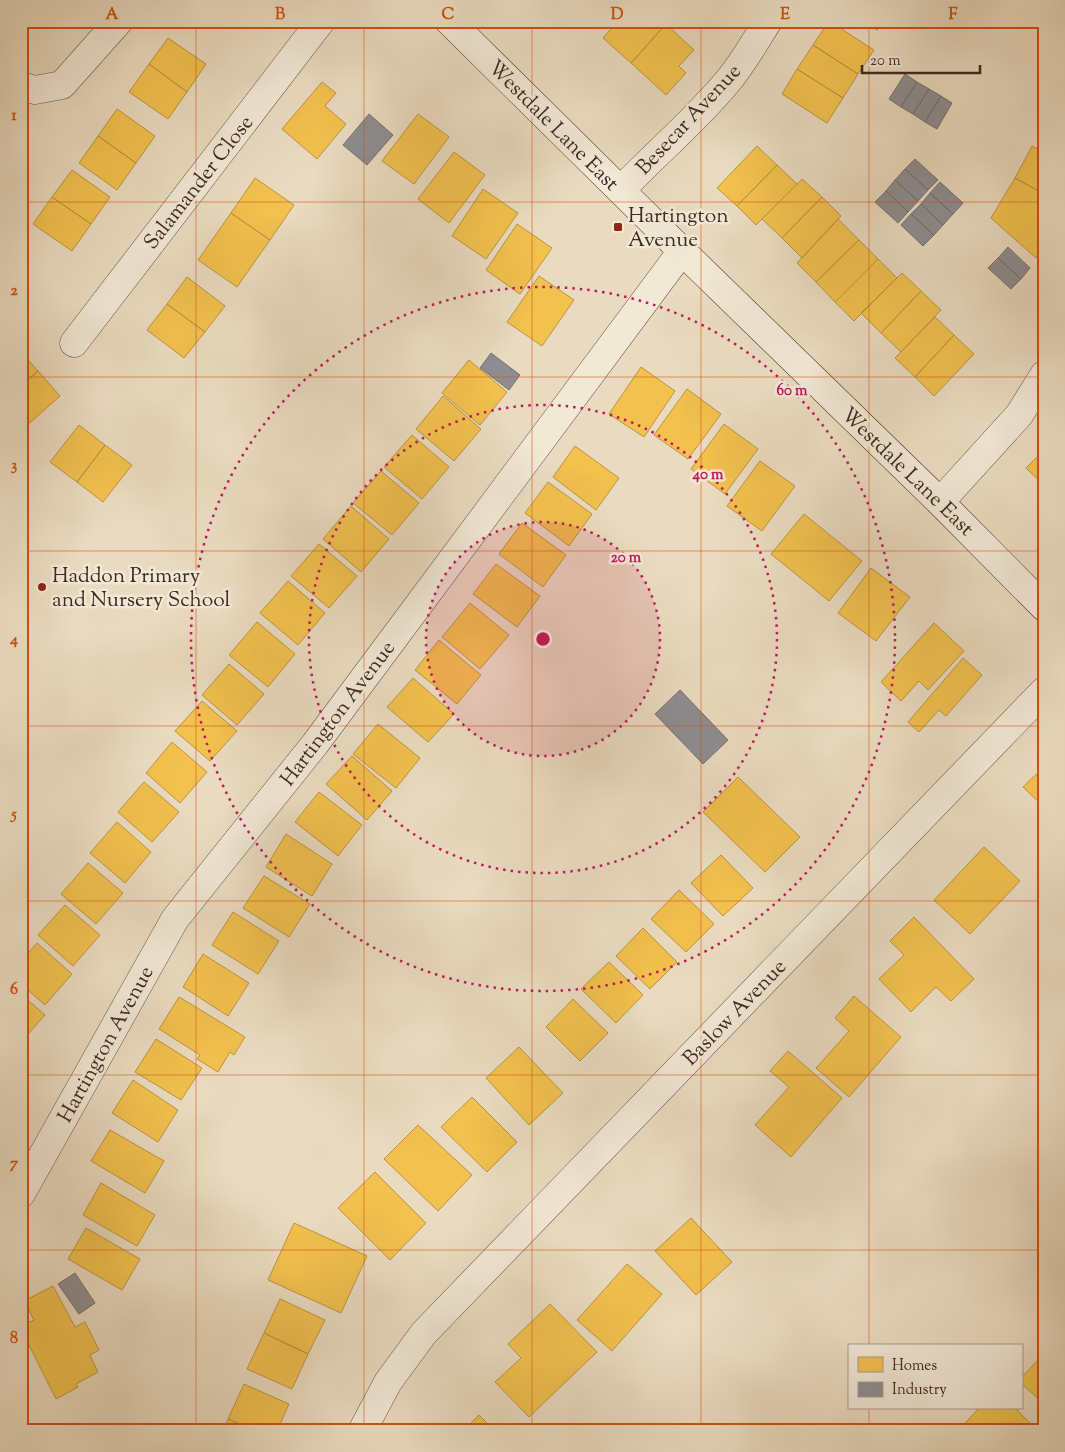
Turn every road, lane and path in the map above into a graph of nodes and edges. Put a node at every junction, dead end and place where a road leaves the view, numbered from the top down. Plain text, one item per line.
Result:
1 (119, 21) edge
2 (321, 21) edge
3 (449, 21) edge
4 (768, 21) edge
5 (21, 86) edge
6 (621, 190) junction
7 (682, 251) junction
8 (74, 343) dead end
9 (1044, 376) edge
10 (940, 502) junction
11 (1044, 607) edge
12 (1044, 691) edge
13 (21, 1194) edge
14 (362, 1431) edge

1 - 5 street
2 - 8 street, Salamander Close
3 - 6 street, Westdale Lane East
4 - 6 street, Besecar Avenue
6 - 7 street, Westdale Lane East
7 - 10 street, Westdale Lane East
7 - 13 street, Hartington Avenue
9 - 10 street
10 - 11 street, Westdale Lane East
12 - 14 street, Baslow Avenue

